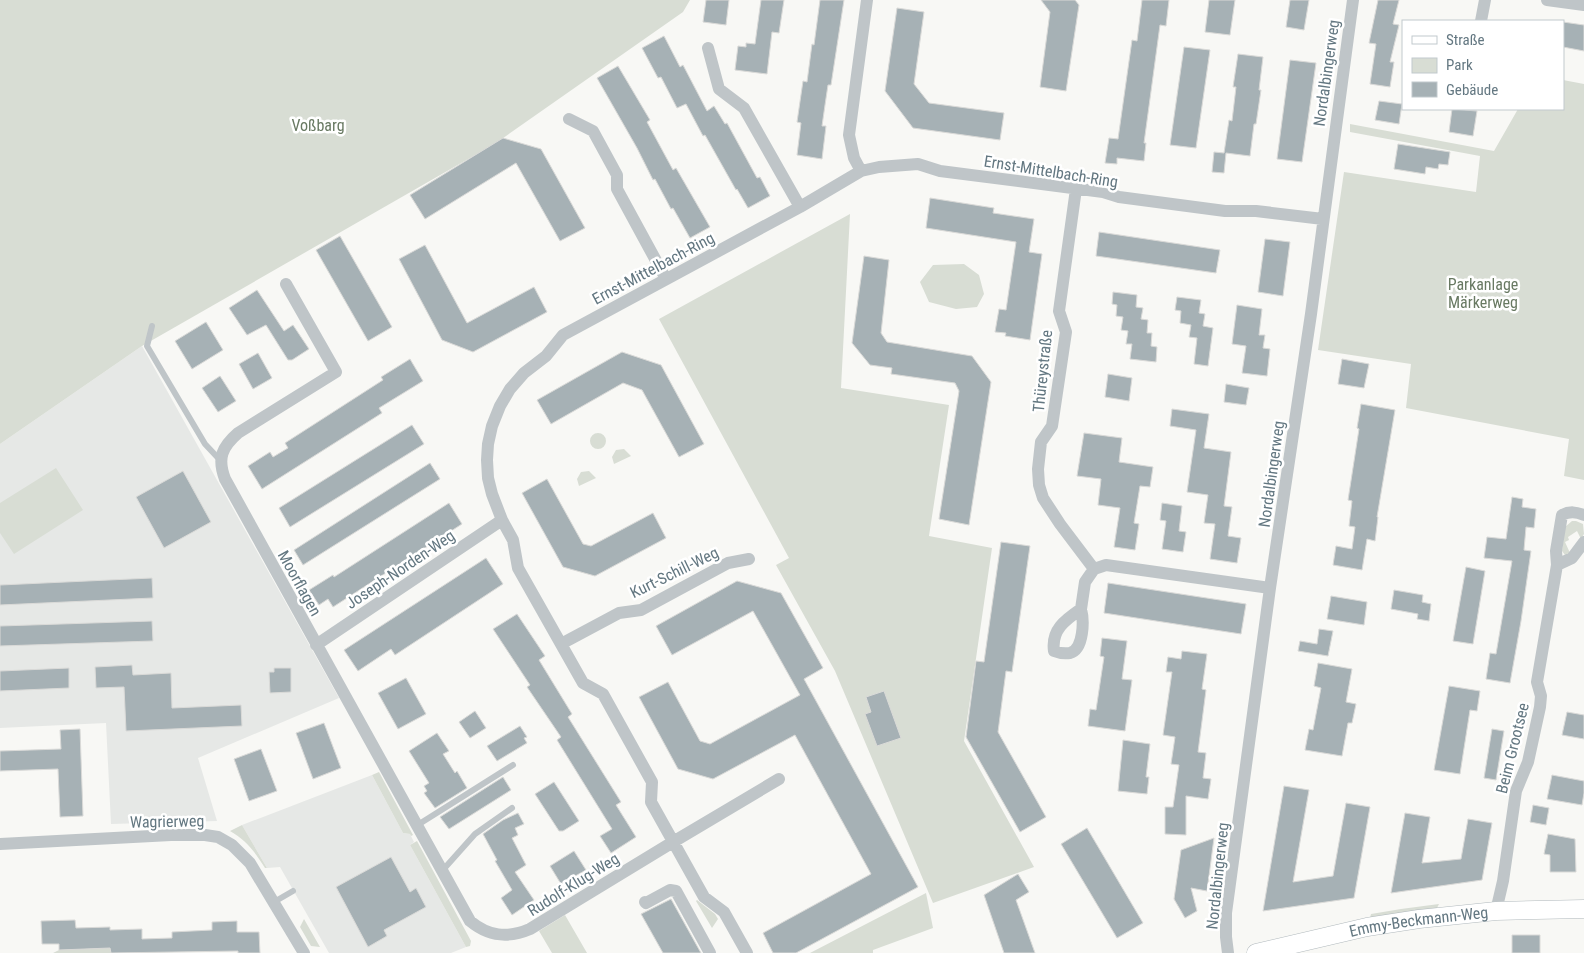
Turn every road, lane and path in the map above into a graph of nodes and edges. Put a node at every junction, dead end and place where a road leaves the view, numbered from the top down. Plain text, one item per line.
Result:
1 (867, 0) edge
2 (1353, 0) edge
3 (1485, 0) edge
4 (1547, 0) edge
5 (1584, 5) edge
6 (1481, 20) edge
7 (708, 48) dead end
8 (569, 119) dead end
9 (860, 171) junction
10 (1076, 189) junction
11 (800, 207) junction
12 (1323, 220) junction
13 (666, 279) junction
14 (286, 284) dead end
15 (152, 326) dead end
16 (221, 460) junction
17 (1584, 515) edge
18 (502, 520) junction
19 (1584, 542) edge
20 (749, 559) dead end
21 (1557, 565) junction
22 (1094, 569) junction
23 (1270, 588) junction
24 (1081, 609) dead end
25 (561, 644) junction
26 (316, 645) junction
27 (512, 764) dead end
28 (779, 780) dead end
29 (512, 808) dead end
30 (416, 826) junction
31 (673, 842) junction
32 (0, 844) edge
33 (442, 872) junction
34 (293, 891) dead end
35 (274, 902) junction
36 (652, 902) dead end
37 (1584, 909) edge
38 (1496, 911) junction
39 (485, 932) joint
40 (304, 953) edge
41 (710, 953) edge
42 (747, 953) edge
43 (1228, 953) edge
44 (1256, 953) edge

1 - 9 street
2 - 12 street, Nordalbingerweg
3 - 6 street
4 - 5 street
7 - 11 street
8 - 13 street
9 - 10 street, Ernst-Mittelbach-Ring
9 - 11 street, Ernst-Mittelbach-Ring
10 - 12 street, Ernst-Mittelbach-Ring
10 - 22 street, Thüreystraße
11 - 13 street, Ernst-Mittelbach-Ring
12 - 23 street, Nordalbingerweg
13 - 18 street, Ernst-Mittelbach-Ring
14 - 16 street
15 - 16 lane
16 - 26 street, Moorflagen
17 - 21 street, Beim Grootsee
18 - 25 street, Ernst-Mittelbach-Ring
18 - 26 street, Joseph-Norden-Weg
19 - 21 street
20 - 25 street, Kurt-Schill-Weg
21 - 38 street, Beim Grootsee
22 - 23 street
22 - 24 street
23 - 43 street, Nordalbingerweg
25 - 31 street, Ernst-Mittelbach-Ring
26 - 30 street, Moorflagen
27 - 30 lane
28 - 31 street
29 - 33 lane
30 - 33 street, Moorflagen
31 - 39 street, Rudolf-Klug-Weg
31 - 42 street, Ernst-Mittelbach-Ring
32 - 35 street, Wagrierweg
33 - 39 street, Moorflagen
34 - 35 lane
35 - 40 street, Wagrierweg
36 - 41 street
37 - 38 street, Emmy-Beckmann-Weg
38 - 44 street, Emmy-Beckmann-Weg

